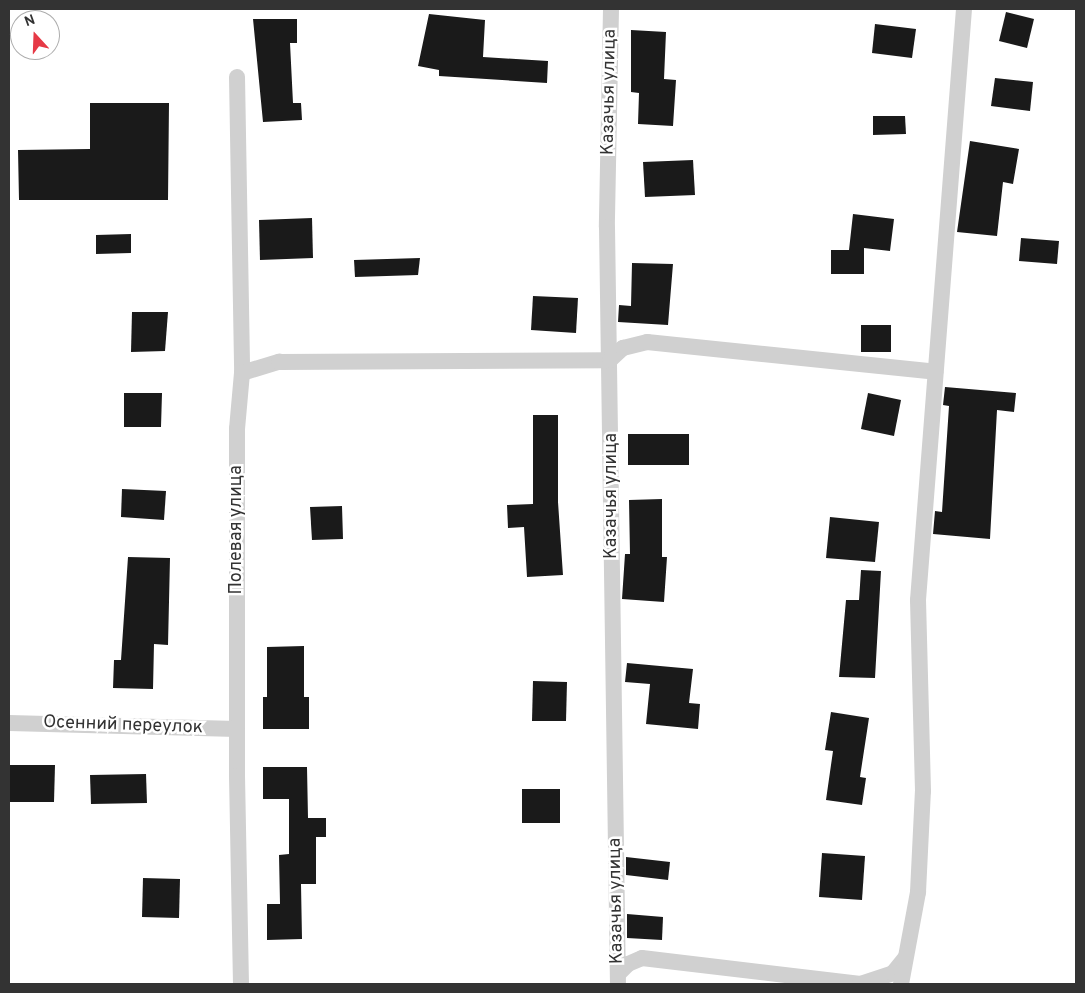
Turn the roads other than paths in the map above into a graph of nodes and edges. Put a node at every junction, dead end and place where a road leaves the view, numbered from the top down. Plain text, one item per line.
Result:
1 (611, 9) edge
2 (964, 9) edge
3 (237, 77) dead end
4 (610, 360) junction
5 (935, 372) junction
6 (242, 373) junction
7 (9, 723) edge
8 (237, 729) junction
9 (905, 958) junction
10 (618, 979) edge
11 (241, 984) edge
12 (901, 984) edge

1 - 4 street, Казачья улица
2 - 5 street
3 - 6 street, Полевая улица
4 - 5 street
4 - 6 street
4 - 10 street, Казачья улица
5 - 9 street
6 - 8 street, Полевая улица
7 - 8 street, Осенний переулок
8 - 11 street, Полевая улица
9 - 10 street
9 - 12 street

